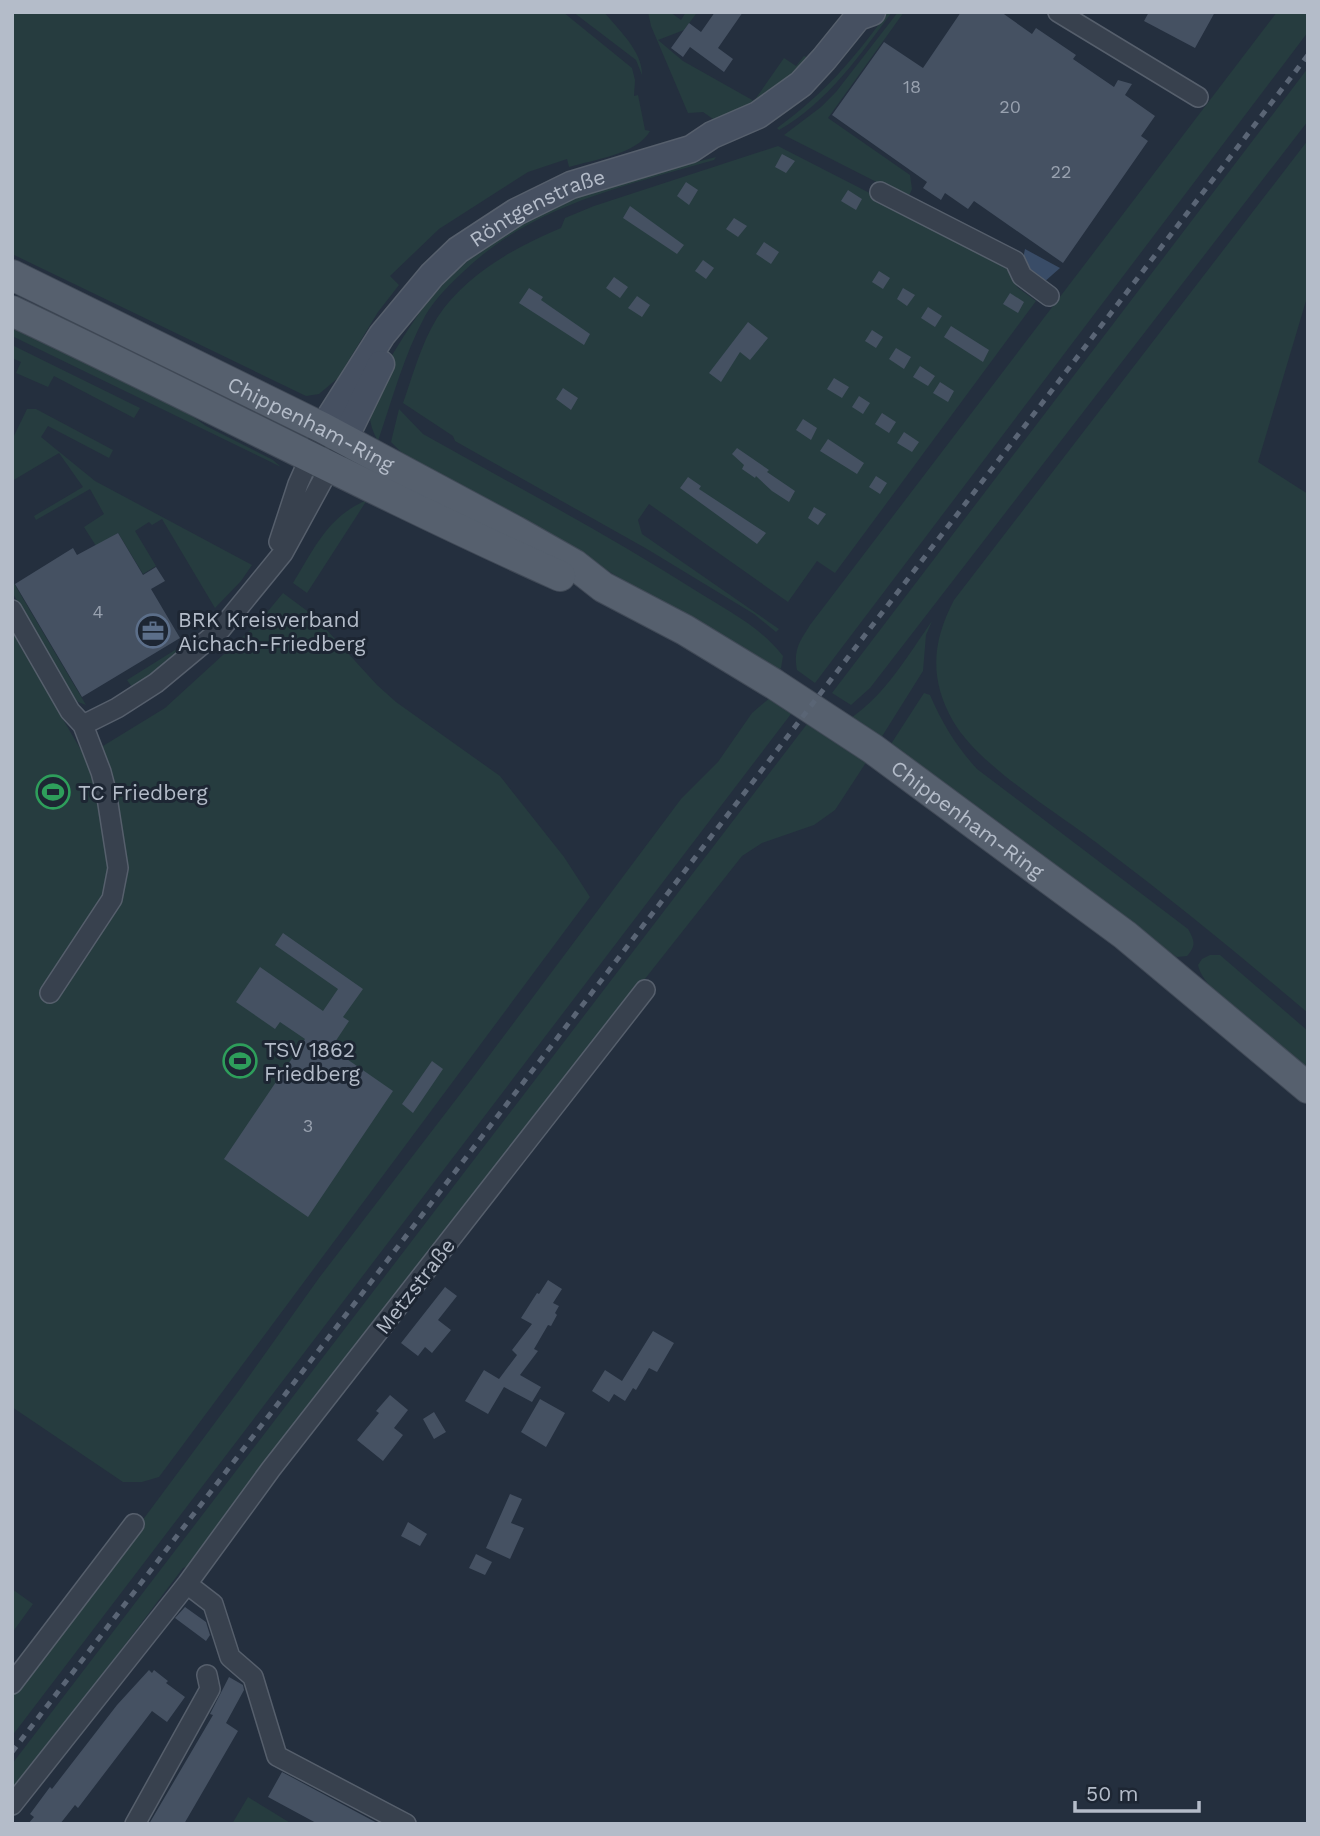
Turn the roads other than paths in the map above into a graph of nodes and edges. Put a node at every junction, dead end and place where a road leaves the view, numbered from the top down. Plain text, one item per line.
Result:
1 (1058, 12) edge
2 (1198, 97) dead end
3 (691, 149) junction
4 (880, 192) dead end
5 (12, 275) edge
6 (1049, 296) dead end
7 (12, 311) edge
8 (333, 434) junction
9 (319, 462) junction
10 (603, 587) junction
11 (12, 610) edge
12 (83, 725) junction
13 (645, 990) dead end
14 (50, 993) dead end
15 (1308, 1088) edge
16 (134, 1524) dead end
17 (187, 1584) junction
18 (207, 1675) dead end
19 (12, 1684) edge
20 (12, 1805) edge
21 (135, 1824) edge
22 (406, 1824) edge

1 - 2 street
3 - 3 street, Röntgenstraße
3 - 8 street, Röntgenstraße
4 - 6 street
5 - 8 main road, Chippenham-Ring
7 - 9 main road, Chippenham-Ring
8 - 9 street
8 - 10 main road, Chippenham-Ring
9 - 10 main road, Chippenham-Ring
9 - 12 street
10 - 15 main road, Chippenham-Ring
11 - 12 street
12 - 14 street
13 - 17 street, Metzstraße
16 - 19 street
17 - 20 street, Metzstraße
17 - 22 street
18 - 21 street

